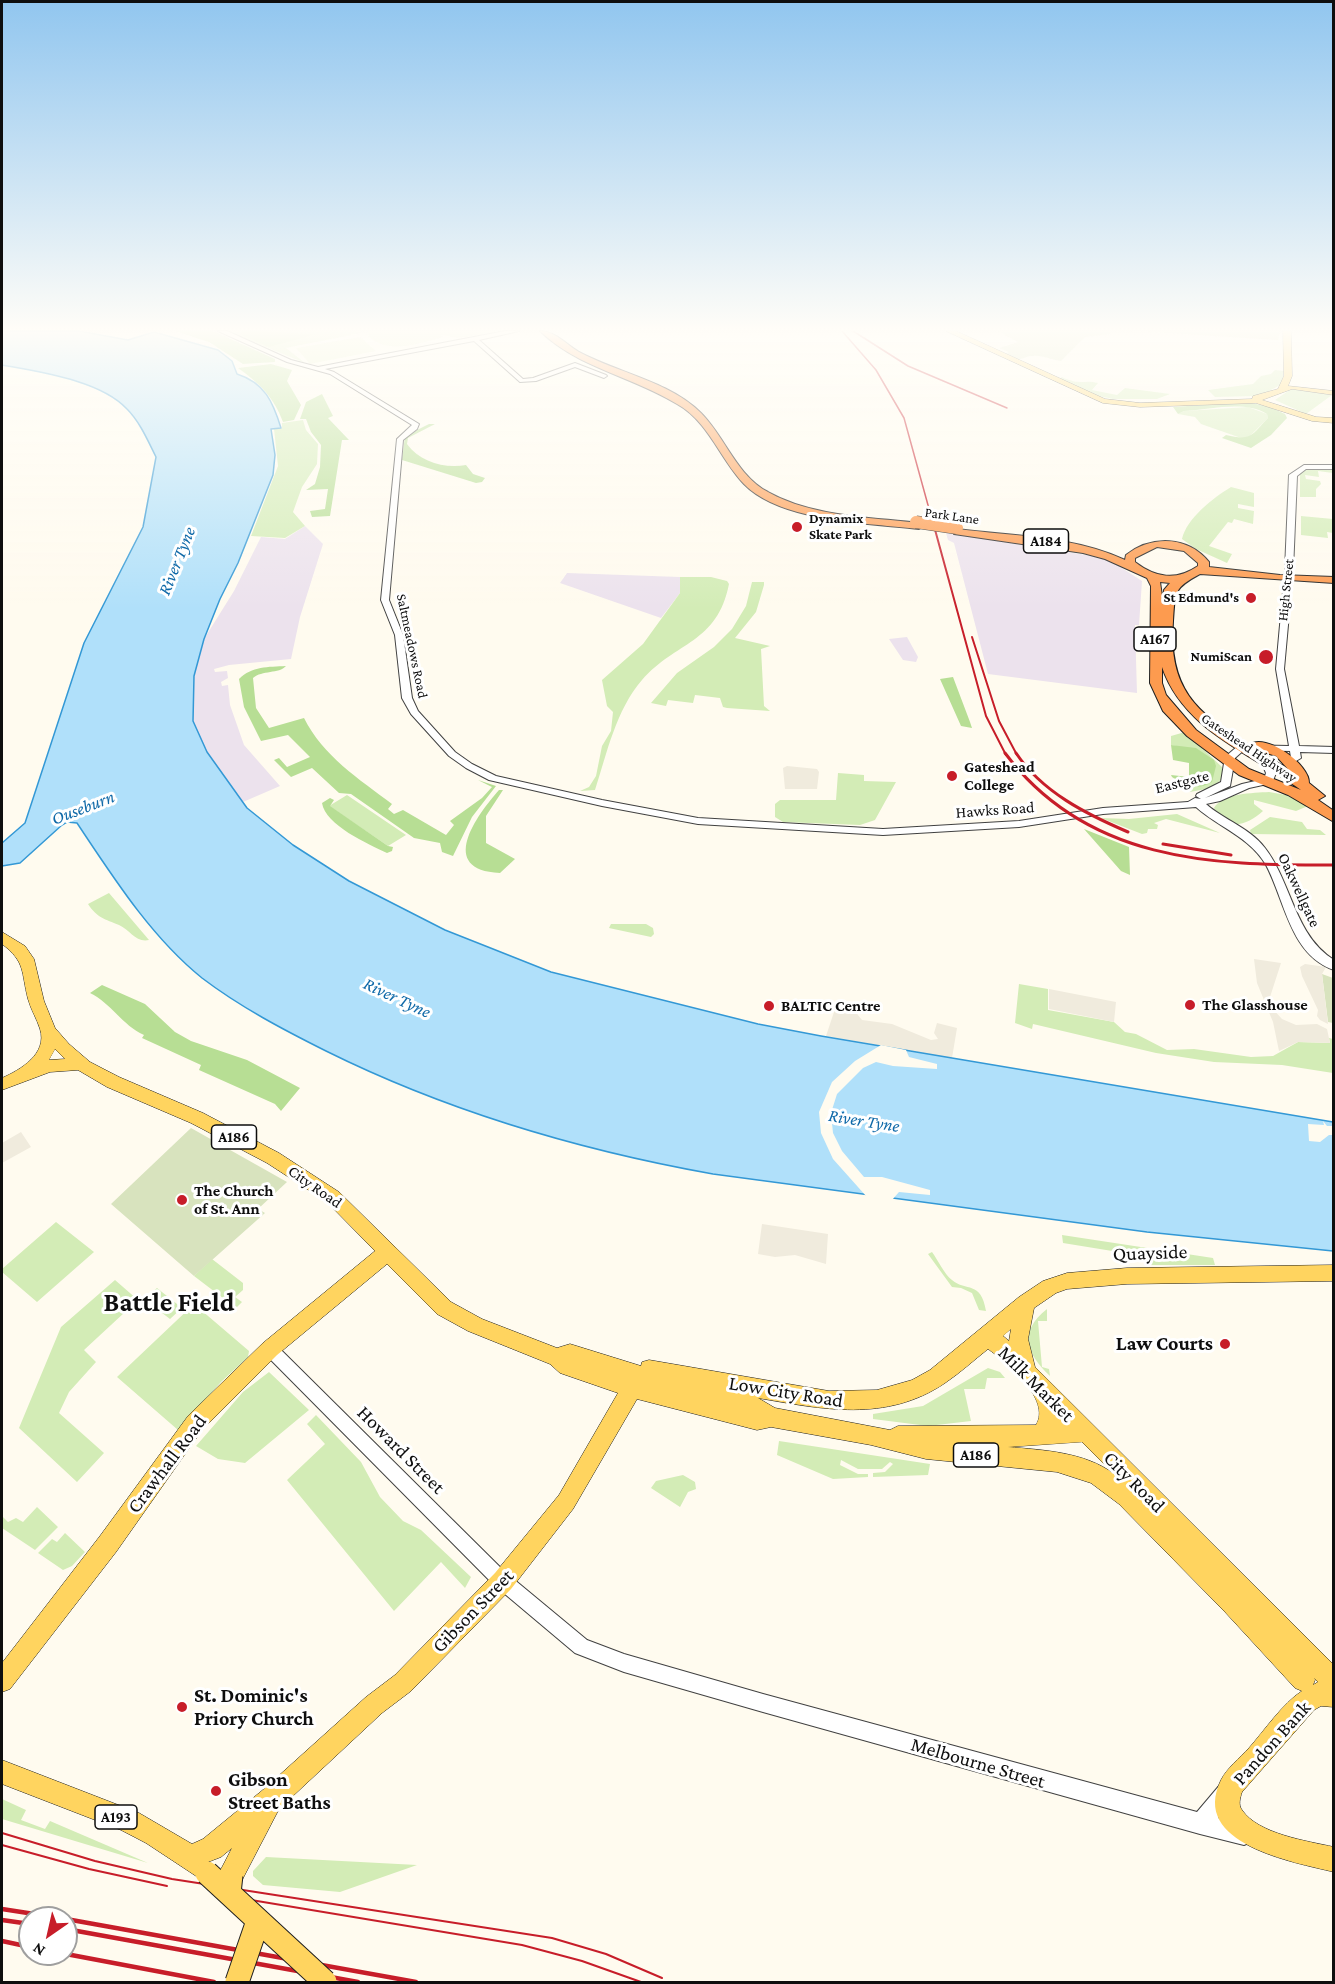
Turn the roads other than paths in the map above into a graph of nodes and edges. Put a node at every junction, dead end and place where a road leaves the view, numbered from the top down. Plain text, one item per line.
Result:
1 (413, 424) edge
2 (704, 424) edge
3 (1334, 467) edge
4 (957, 530) junction
5 (1134, 553) junction
6 (1196, 554) junction
7 (1198, 571) junction
8 (1241, 573) junction
9 (1146, 574) junction
10 (1288, 578) junction
11 (1182, 579) junction
12 (1334, 580) edge
13 (1290, 727) junction
14 (1248, 746) junction
15 (1273, 746) junction
16 (1326, 750) edge
17 (1296, 757) junction
18 (1229, 761) junction
19 (1266, 761) junction
20 (1268, 781) junction
21 (1310, 796) junction
22 (1216, 799) junction
23 (1191, 802) junction
24 (1144, 807) joint
25 (1334, 807) edge
26 (1212, 815) junction
27 (1334, 818) edge
28 (883, 832) joint
29 (1250, 840) junction
30 (2, 937) edge
31 (1334, 966) edge
32 (58, 1058) junction
33 (8, 1082) edge
34 (388, 1252) junction
35 (1334, 1273) edge
36 (1026, 1303) junction
37 (988, 1337) junction
38 (270, 1349) junction
39 (557, 1357) junction
40 (592, 1360) junction
41 (617, 1369) junction
42 (1029, 1375) junction
43 (709, 1381) junction
44 (672, 1385) junction
45 (632, 1388) junction
46 (1045, 1392) junction
47 (771, 1417) junction
48 (1083, 1432) junction
49 (871, 1435) junction
50 (1040, 1436) junction
51 (503, 1581) junction
52 (1284, 1632) junction
53 (624, 1663) joint
54 (2, 1681) edge
55 (1334, 1682) edge
56 (1305, 1691) junction
57 (1334, 1695) edge
58 (2, 1772) edge
59 (1231, 1786) junction
60 (273, 1798) junction
61 (1200, 1824) junction
62 (1251, 1836) junction
63 (1334, 1860) edge
64 (214, 1874) junction
65 (258, 1921) junction
66 (237, 1983) edge
67 (325, 1983) edge

1 - 28 street, Saltmeadows Road
2 - 4 highway, Park Lane / A184, bridge
3 - 10 street, High Street
4 - 5 highway, Park Lane / A184
4 - 9 highway, Park Lane / A184
5 - 6 highway, Park Lane
5 - 9 highway
6 - 7 highway
6 - 8 highway, Park Lane
7 - 8 highway, Park Lane
7 - 11 highway, Park Lane
8 - 10 highway, Park Lane
9 - 11 highway, Park Lane
9 - 18 highway, Gateshead Highway / A167
10 - 12 highway, Park Lane
10 - 13 street, High Street
11 - 14 highway, Gateshead Highway / A167
13 - 15 street
13 - 16 street
13 - 17 street, High Street
14 - 15 street
14 - 17 highway
14 - 18 street, Eastgate
14 - 19 highway, Gateshead Highway / A167
15 - 17 street
16 - 17 street
17 - 21 highway
18 - 20 highway, A167
18 - 23 street, Eastgate
19 - 20 street
19 - 21 highway, Gateshead Highway / A167
20 - 21 highway, A167
20 - 22 street, Eastgate
21 - 25 highway, Gateshead Highway / A167
21 - 27 highway, Gateshead Highway / A167
22 - 23 street, Eastgate
22 - 26 street
23 - 24 street, Eastgate
23 - 26 street, Oakwellgate
23 - 29 street, Oakwellgate
24 - 28 street, Hawks Road
26 - 29 street, Oakwellgate
29 - 31 street, Oakwellgate
30 - 32 main road
32 - 33 main road
32 - 34 main road, City Road / A186
34 - 38 main road, Crawhall Road
34 - 39 main road, City Road / A186
35 - 36 main road, Quayside
36 - 37 main road, Quayside
36 - 42 main road
37 - 42 main road, Milk Market
37 - 43 main road, Low City Road
38 - 51 street, Howard Street
38 - 54 main road, Crawhall Road
39 - 40 main road, Low City Road
39 - 45 main road, City Road / A186
40 - 41 main road, City Road / A186
40 - 43 main road, Low City Road
41 - 44 main road, City Road / A186
41 - 45 main road
42 - 46 main road, Milk Market
43 - 44 main road, Low City Road
44 - 45 main road, City Road / A186
44 - 47 main road, City Road / A186
45 - 47 main road, City Road / A186
45 - 51 main road, Gibson Street
46 - 48 main road, Milk Market
46 - 50 main road
47 - 49 main road, City Road / A186
48 - 50 main road, City Road / A186
48 - 52 main road, City Road
49 - 50 main road, City Road / A186
49 - 56 main road, City Road / A186
51 - 53 street, Howard Street
51 - 60 main road, Gibson Street
52 - 55 main road, City Road
52 - 56 main road
53 - 61 street, Melbourne Street
56 - 57 main road, Pandon Bank
56 - 59 main road, Pandon Bank
58 - 64 main road, A193
59 - 61 street
59 - 62 main road, Pandon Bank
60 - 64 main road, Gibson Street
60 - 64 main road, Gibson Street
61 - 62 street, Melbourne Street
62 - 63 main road, Melbourne Street
64 - 65 main road, A193, bridge
65 - 66 main road, bridge
65 - 67 main road, A193, bridge

